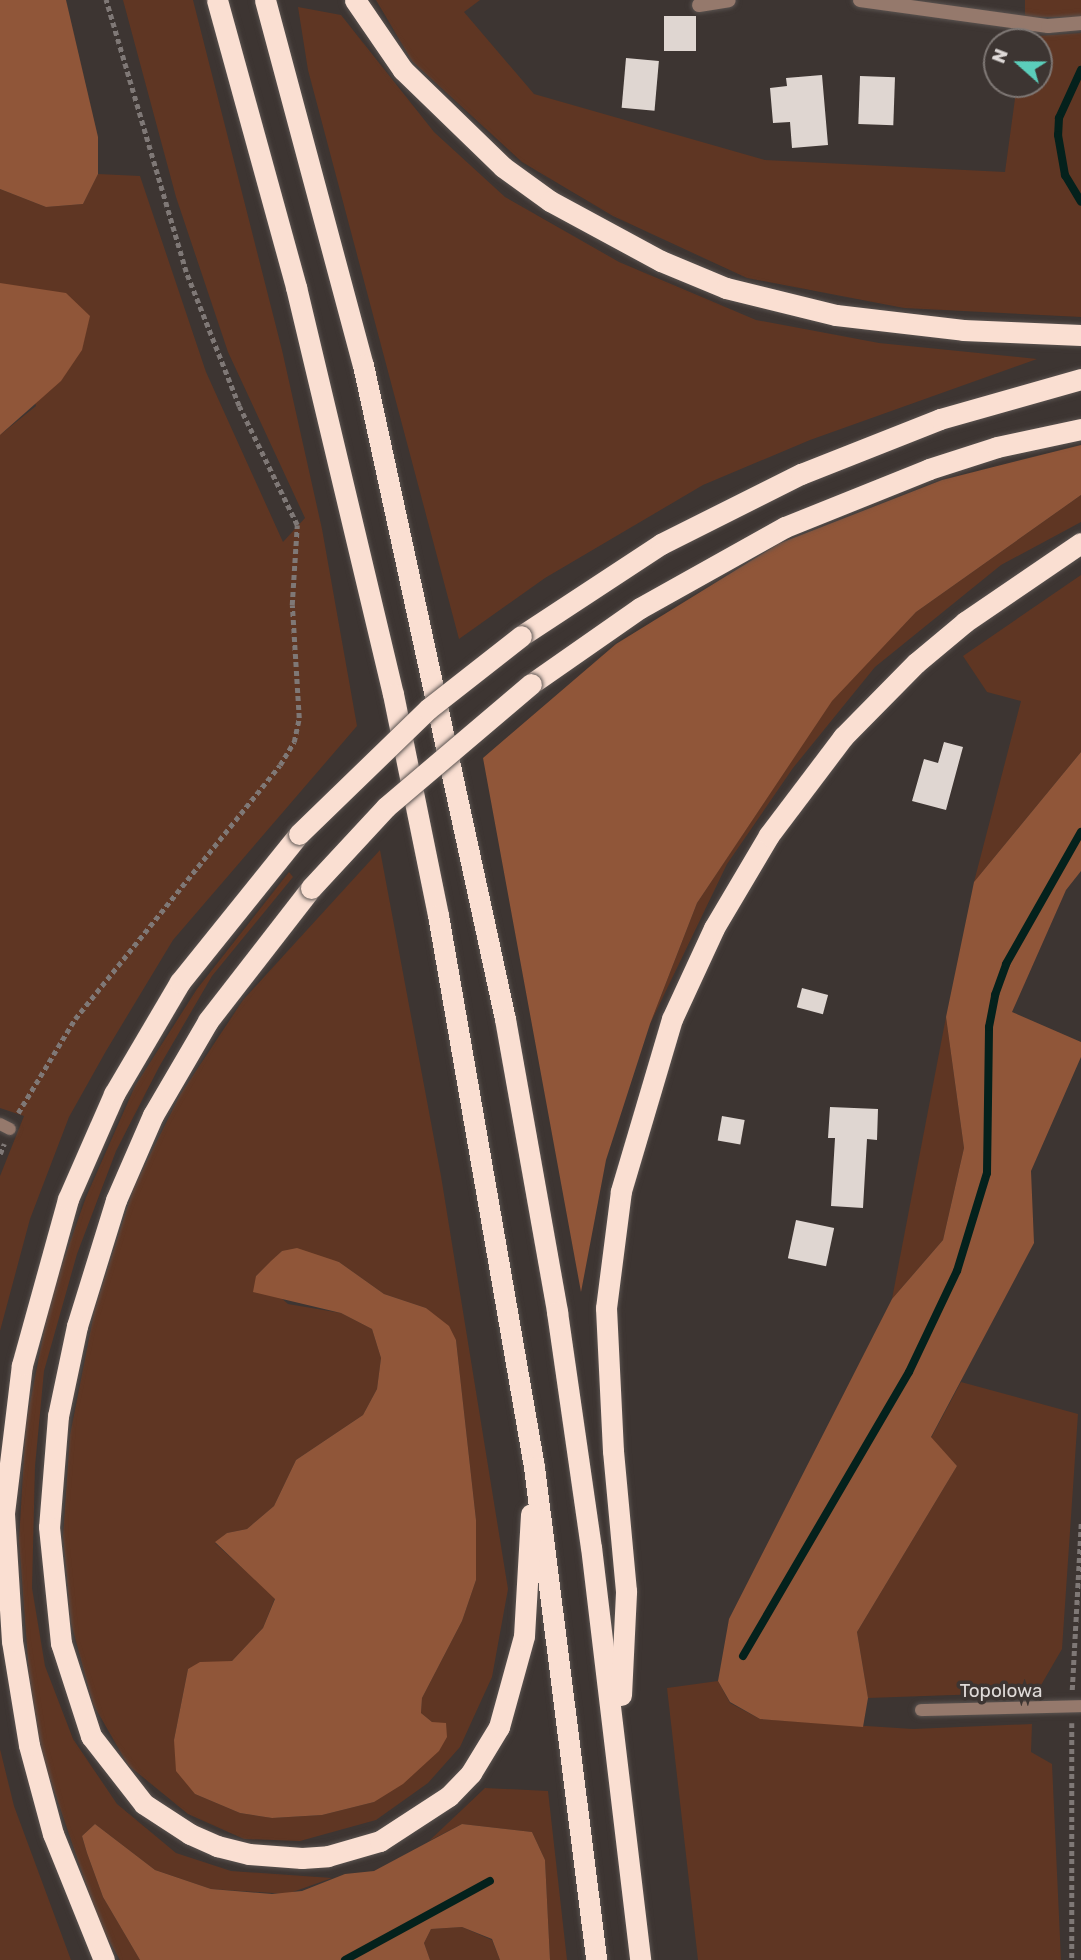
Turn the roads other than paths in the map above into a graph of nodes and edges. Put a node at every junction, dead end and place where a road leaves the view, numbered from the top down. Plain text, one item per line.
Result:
1 (217, 0) edge
2 (265, 0) edge
3 (355, 0) edge
4 (729, 0) edge
5 (860, 0) edge
6 (699, 5) dead end
7 (1081, 23) edge
8 (1081, 335) edge
9 (1081, 379) edge
10 (1081, 429) edge
11 (1081, 543) edge
12 (534, 1467) junction
13 (1076, 1708) edge
14 (921, 1710) dead end
15 (618, 1749) junction
16 (104, 1960) edge
17 (596, 1960) edge
18 (640, 1960) edge

1 - 12 highway
2 - 15 highway
3 - 8 highway
4 - 6 street
5 - 7 street
9 - 16 highway, bridge
10 - 12 highway, bridge
11 - 15 highway
12 - 17 highway
13 - 14 lane, Topolowa
15 - 18 highway

